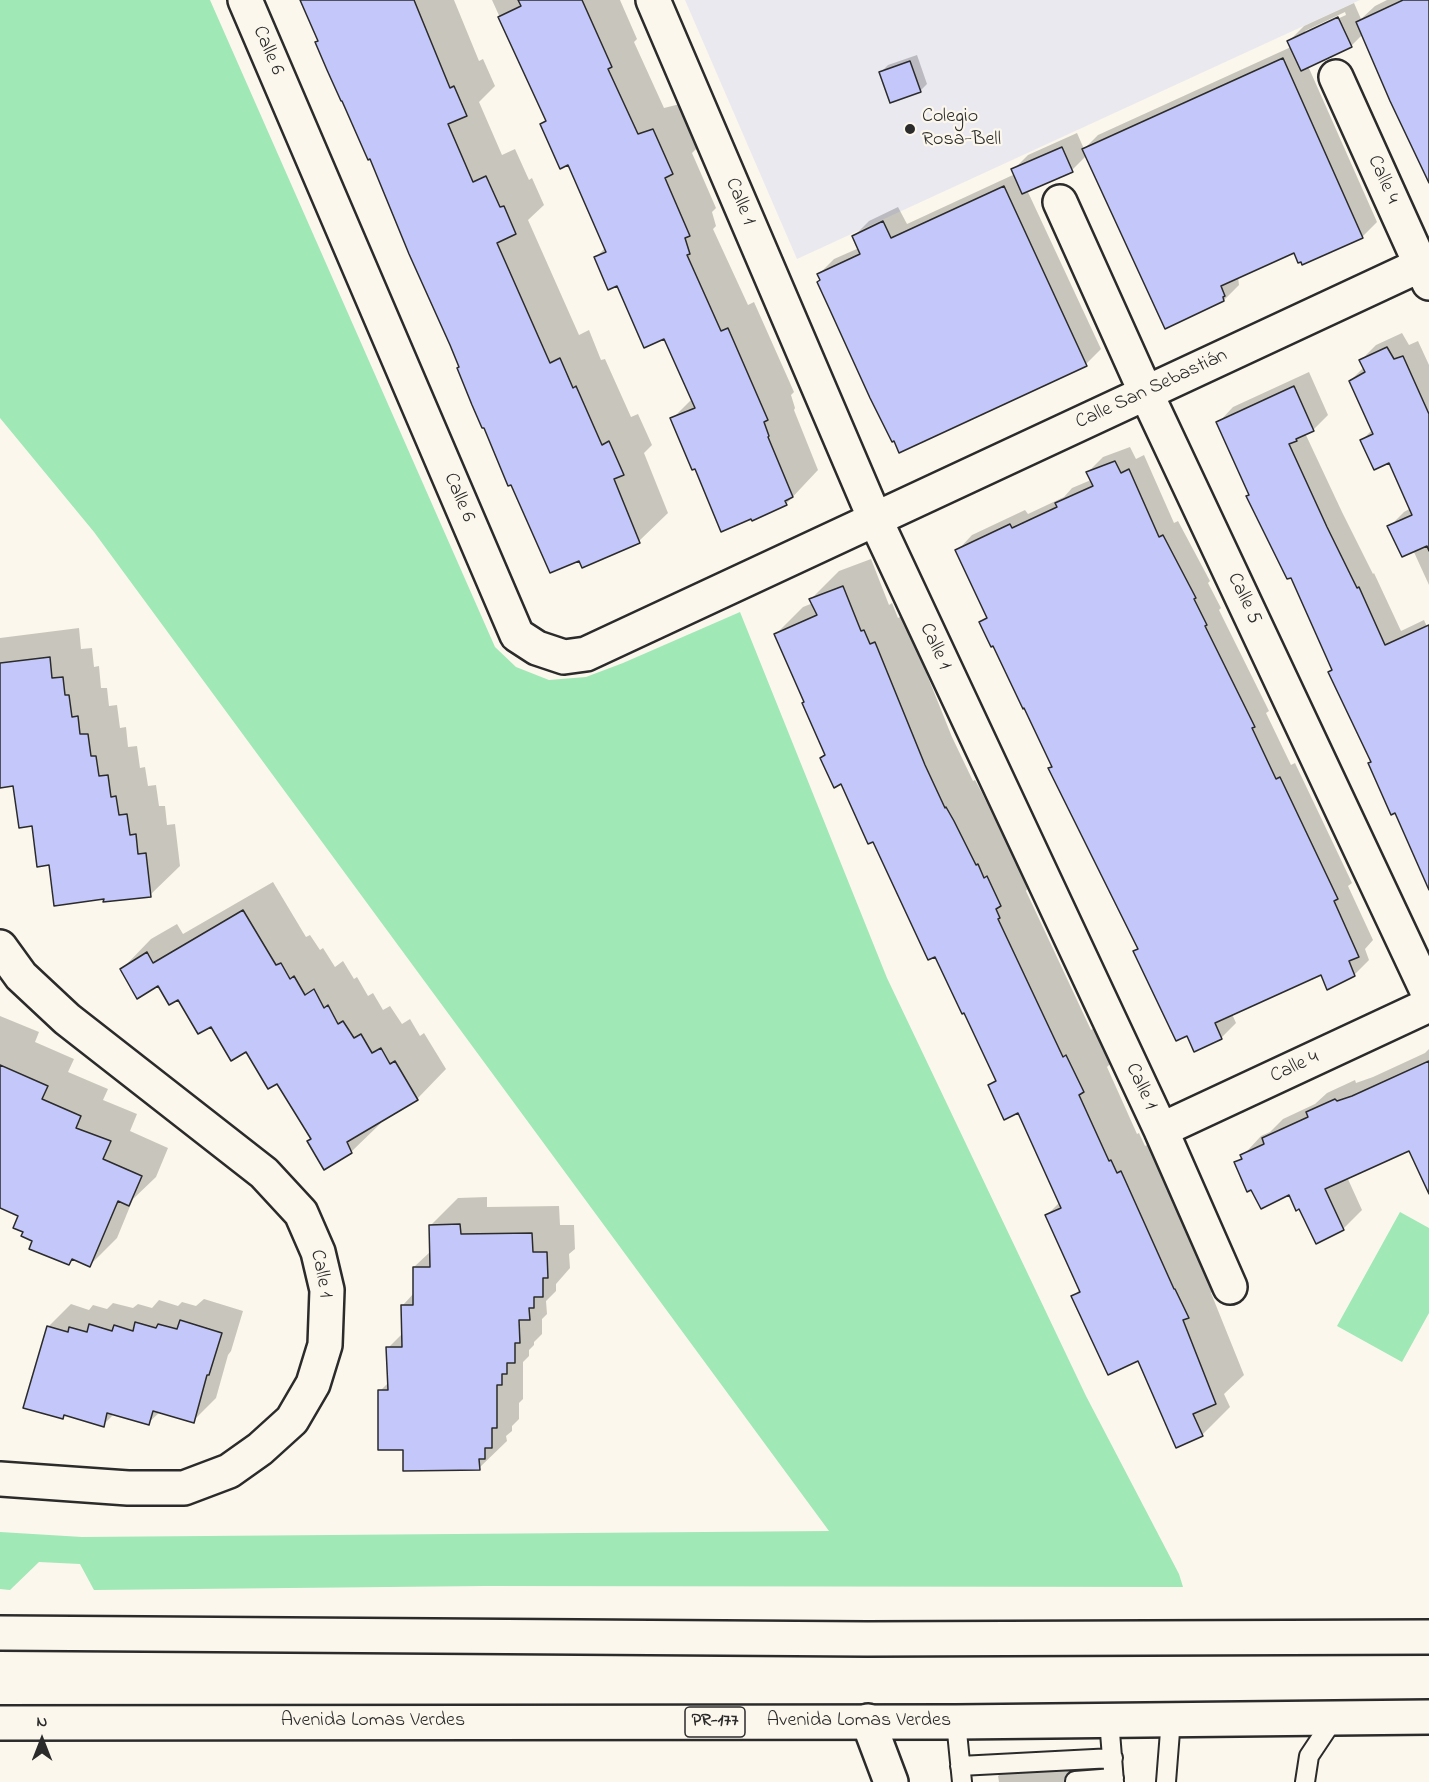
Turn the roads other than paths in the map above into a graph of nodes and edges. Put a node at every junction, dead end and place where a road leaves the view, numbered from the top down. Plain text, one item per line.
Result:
1 (245, 0) edge
2 (652, 0) edge
3 (1336, 77) dead end
4 (1060, 202) dead end
5 (1426, 270) edge
6 (1146, 393) junction
7 (875, 519) junction
8 (0, 947) edge
9 (1429, 995) edge
10 (1429, 1005) edge
11 (1161, 1130) junction
12 (1230, 1287) dead end
13 (0, 1479) edge
14 (0, 1633) edge
15 (1429, 1637) edge
16 (1335, 1717) junction
17 (1429, 1717) edge
18 (1171, 1719) junction
19 (1109, 1720) junction
20 (868, 1721) junction
21 (956, 1722) junction
22 (0, 1723) edge
23 (1113, 1758) junction
24 (961, 1774) edge
25 (1114, 1780) edge
26 (1075, 1781) edge
27 (891, 1782) edge
28 (1166, 1782) edge
29 (1305, 1782) edge

1 - 7 main road, Calle 6
2 - 7 main road, Calle 1
3 - 5 main road, Calle 4
4 - 6 main road, Calle 5
5 - 6 main road, Calle San Sebastián
6 - 7 main road, Calle San Sebastián
6 - 9 main road, Calle 5
7 - 11 main road, Calle 1
8 - 13 main road, Calle 1
10 - 11 main road, Calle 4
11 - 12 main road, Calle 1
14 - 15 main road
16 - 17 main road, Avenida Lomas Verdes / PR-177
16 - 18 main road, Avenida Lomas Verdes / PR-177
16 - 29 lane
18 - 19 main road, Avenida Lomas Verdes / PR-177
18 - 28 lane
19 - 21 main road, Avenida Lomas Verdes / PR-177
19 - 23 lane
20 - 21 main road, Avenida Lomas Verdes / PR-177
20 - 22 main road, Avenida Lomas Verdes / PR-177
20 - 27 main road
21 - 24 lane
23 - 24 lane
23 - 25 lane
25 - 26 lane

